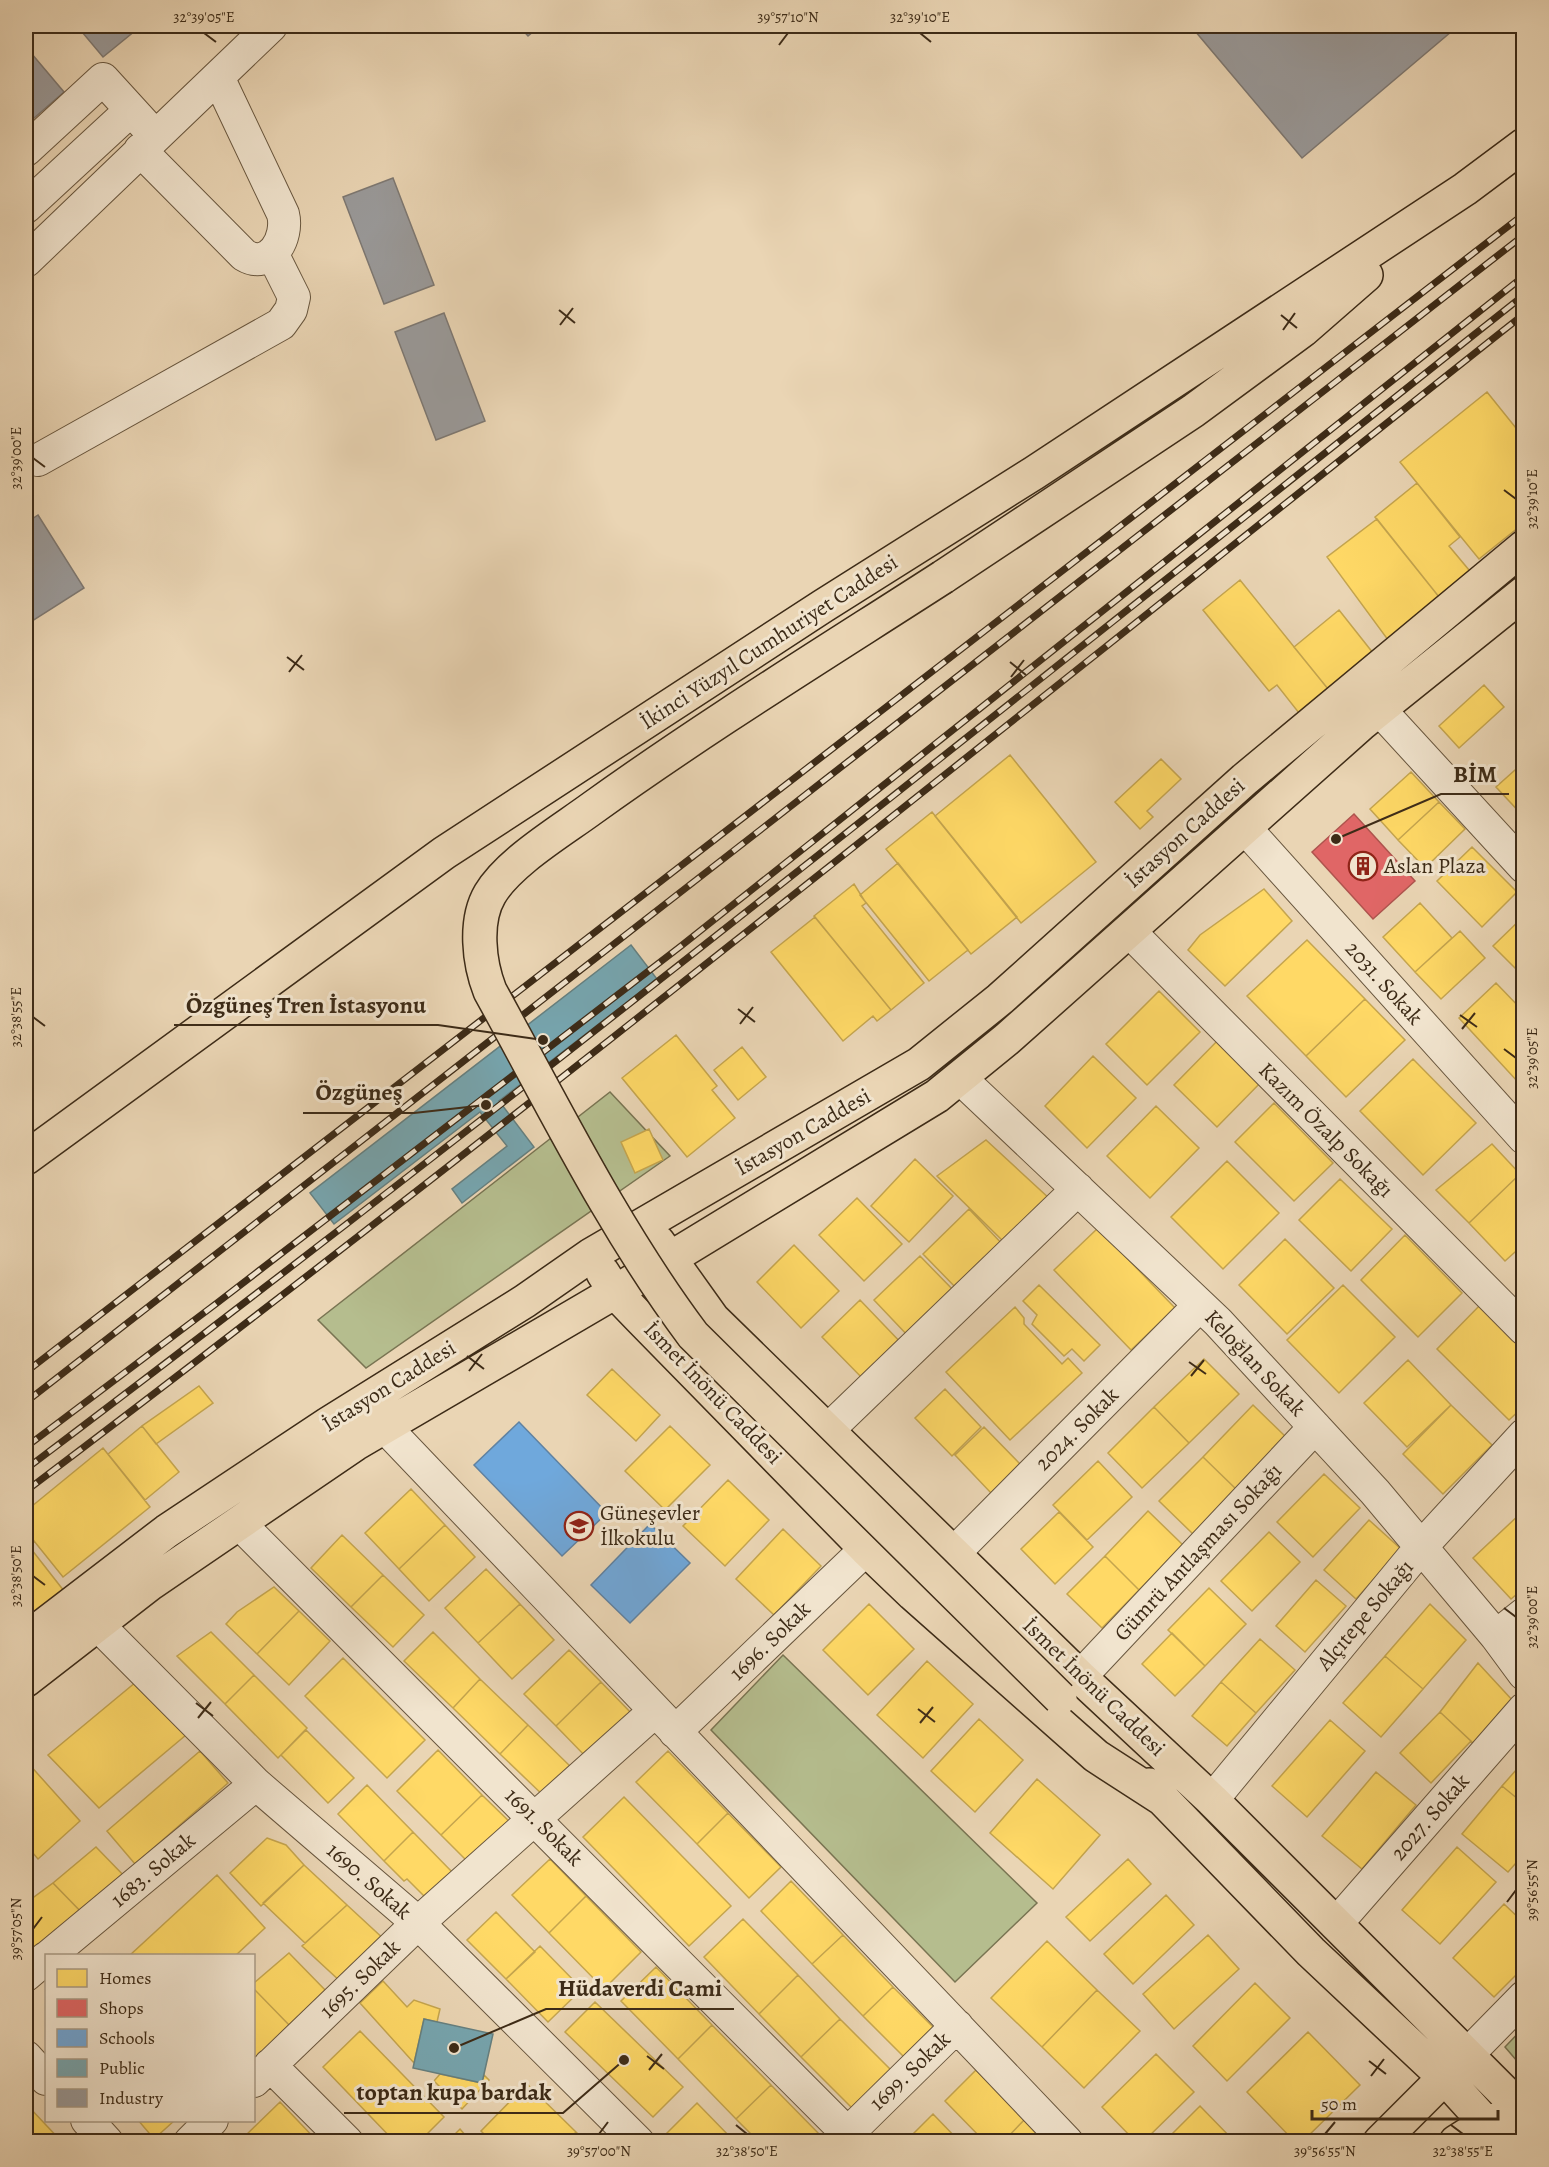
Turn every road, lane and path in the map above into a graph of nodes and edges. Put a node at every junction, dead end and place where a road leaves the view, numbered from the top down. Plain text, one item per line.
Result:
1 (271, 26) edge
2 (218, 77) junction
3 (131, 110) junction
4 (147, 143) junction
5 (1524, 145) edge
6 (26, 150) edge
7 (1465, 189) junction
8 (26, 207) edge
9 (272, 253) junction
10 (26, 261) edge
11 (38, 460) dead end
12 (1524, 547) edge
13 (1524, 593) edge
14 (1379, 710) junction
15 (1245, 828) junction
16 (1524, 867) edge
17 (1129, 931) junction
18 (960, 1078) junction
19 (1524, 1138) edge
20 (26, 1158) edge
21 (1078, 1190) junction
22 (646, 1223) junction
23 (591, 1255) junction
24 (669, 1259) junction
25 (615, 1292) junction
26 (1200, 1305) junction
27 (1524, 1329) edge
28 (384, 1426) junction
29 (1315, 1427) junction
30 (828, 1430) junction
31 (1524, 1436) edge
32 (239, 1523) junction
33 (1422, 1546) junction
34 (866, 1549) junction
35 (954, 1553) junction
36 (1524, 1614) edge
37 (98, 1625) junction
38 (1496, 1636) junction
39 (26, 1639) edge
40 (1524, 1674) edge
41 (26, 1680) edge
42 (1070, 1687) junction
43 (1524, 1709) edge
44 (665, 1722) junction
45 (256, 1784) junction
46 (1164, 1800) junction
47 (1212, 1800) junction
48 (536, 1819) junction
49 (418, 1923) junction
50 (1336, 1924) junction
51 (52, 1954) edge
52 (45, 1959) edge
53 (26, 1975) edge
54 (1524, 1997) edge
55 (957, 2026) junction
56 (1468, 2054) junction
57 (26, 2057) edge
58 (262, 2073) edge
59 (45, 2078) edge
60 (1445, 2078) junction
61 (1523, 2111) edge
62 (88, 2122) edge
63 (211, 2122) edge
64 (1494, 2132) edge
65 (843, 2138) edge
66 (107, 2142) edge
67 (190, 2142) edge
68 (347, 2142) edge
69 (638, 2142) edge
70 (1067, 2142) edge
71 (1380, 2142) edge
72 (1456, 2142) edge

1 - 2 street
2 - 4 street
2 - 9 street
3 - 4 street
3 - 6 street
3 - 8 street
4 - 9 street
4 - 10 street
5 - 7 main road, İkinci Yüzyıl Cumhuriyet Caddesi
7 - 20 main road, İkinci Yüzyıl Cumhuriyet Caddesi
7 - 42 main road, bridge
9 - 11 street
12 - 22 main road, İstasyon Caddesi
13 - 14 main road, İstasyon Caddesi
14 - 15 main road, İstasyon Caddesi
14 - 16 street
15 - 17 main road, İstasyon Caddesi
15 - 19 street, 2031. Sokak
17 - 18 main road, İstasyon Caddesi
17 - 27 street, Kazım Özalp Sokağı
18 - 21 street, Keloğlan Sokak
18 - 24 main road, İstasyon Caddesi
21 - 26 street, Keloğlan Sokak
21 - 30 street
22 - 23 main road, İstasyon Caddesi
22 - 24 main road, İsmet İnönü Caddesi
23 - 25 main road, İsmet İnönü Caddesi
23 - 39 main road, İstasyon Caddesi
24 - 25 main road, İstasyon Caddesi
24 - 30 main road, İsmet İnönü Caddesi
25 - 28 main road, İstasyon Caddesi
25 - 34 main road, İsmet İnönü Caddesi
26 - 29 street, Keloğlan Sokak
26 - 35 street, 2024. Sokak
28 - 32 main road, İstasyon Caddesi
28 - 44 street
29 - 33 street, Keloğlan Sokak
29 - 42 street, Gümrü Antlaşması Sokağı
30 - 35 main road, İsmet İnönü Caddesi
31 - 33 street, Alçıtepe Sokağı
32 - 37 main road, İstasyon Caddesi
32 - 48 street, 1691. Sokak
33 - 38 street, Keloğlan Sokak
33 - 47 street, Alçıtepe Sokağı
34 - 44 street, 1696. Sokak
34 - 46 main road, İsmet İnönü Caddesi
35 - 42 main road, İsmet İnönü Caddesi
36 - 38 street
37 - 41 main road, İstasyon Caddesi
37 - 45 street, 1690. Sokak
38 - 40 street, Keloğlan Sokak
42 - 46 main road, İsmet İnönü Caddesi
42 - 47 main road, İsmet İnönü Caddesi
43 - 50 street, 2027. Sokak
44 - 48 street, 1695. Sokak
44 - 55 street
45 - 49 street, 1690. Sokak
45 - 51 street, 1683. Sokak
46 - 60 main road, İsmet İnönü Caddesi
47 - 50 main road, İsmet İnönü Caddesi
48 - 49 street, 1695. Sokak
48 - 65 street, 1691. Sokak
49 - 58 street, 1695. Sokak
49 - 69 street, 1690. Sokak
50 - 56 main road, İsmet İnönü Caddesi
52 - 53 street, 1683. Sokak
54 - 56 street
55 - 65 street, 1699. Sokak
55 - 70 street
56 - 60 main road
56 - 61 main road, İsmet İnönü Caddesi
57 - 59 street
58 - 68 street
60 - 64 main road, İsmet İnönü Caddesi
60 - 71 main road
61 - 64 main road
62 - 66 street
63 - 67 street
64 - 72 main road

